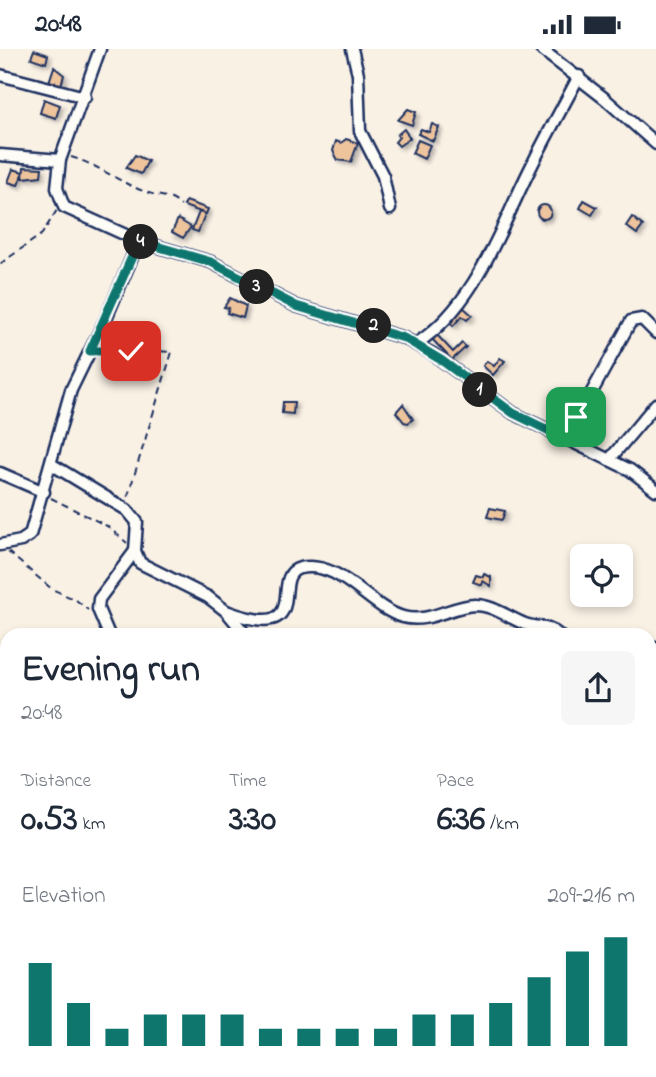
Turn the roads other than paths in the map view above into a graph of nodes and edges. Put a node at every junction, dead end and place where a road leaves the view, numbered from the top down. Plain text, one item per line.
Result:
1 (100, 49) edge
2 (352, 49) edge
3 (541, 49) edge
4 (0, 75) edge
5 (579, 76) junction
6 (85, 97) junction
7 (656, 144) edge
8 (0, 155) edge
9 (61, 157) junction
10 (390, 209) dead end
11 (139, 241) junction
12 (656, 333) edge
13 (416, 344) junction
14 (656, 404) edge
15 (566, 439) junction
16 (609, 460) junction
17 (51, 464) junction
18 (0, 473) edge
19 (656, 490) edge
20 (44, 492) junction
21 (0, 545) edge
22 (135, 551) junction
23 (226, 611) junction
24 (106, 628) edge
25 (240, 628) edge
26 (545, 628) edge

1 - 6 street
2 - 10 street
3 - 5 street
4 - 6 street
5 - 7 street
5 - 13 street
6 - 9 street
8 - 9 street
9 - 11 street
11 - 13 street
11 - 17 street
12 - 15 street
13 - 15 street
14 - 16 street
15 - 16 street
16 - 19 street
17 - 20 street
17 - 22 street
18 - 20 street
20 - 21 street
22 - 23 street
22 - 24 street
23 - 25 street
23 - 26 street

